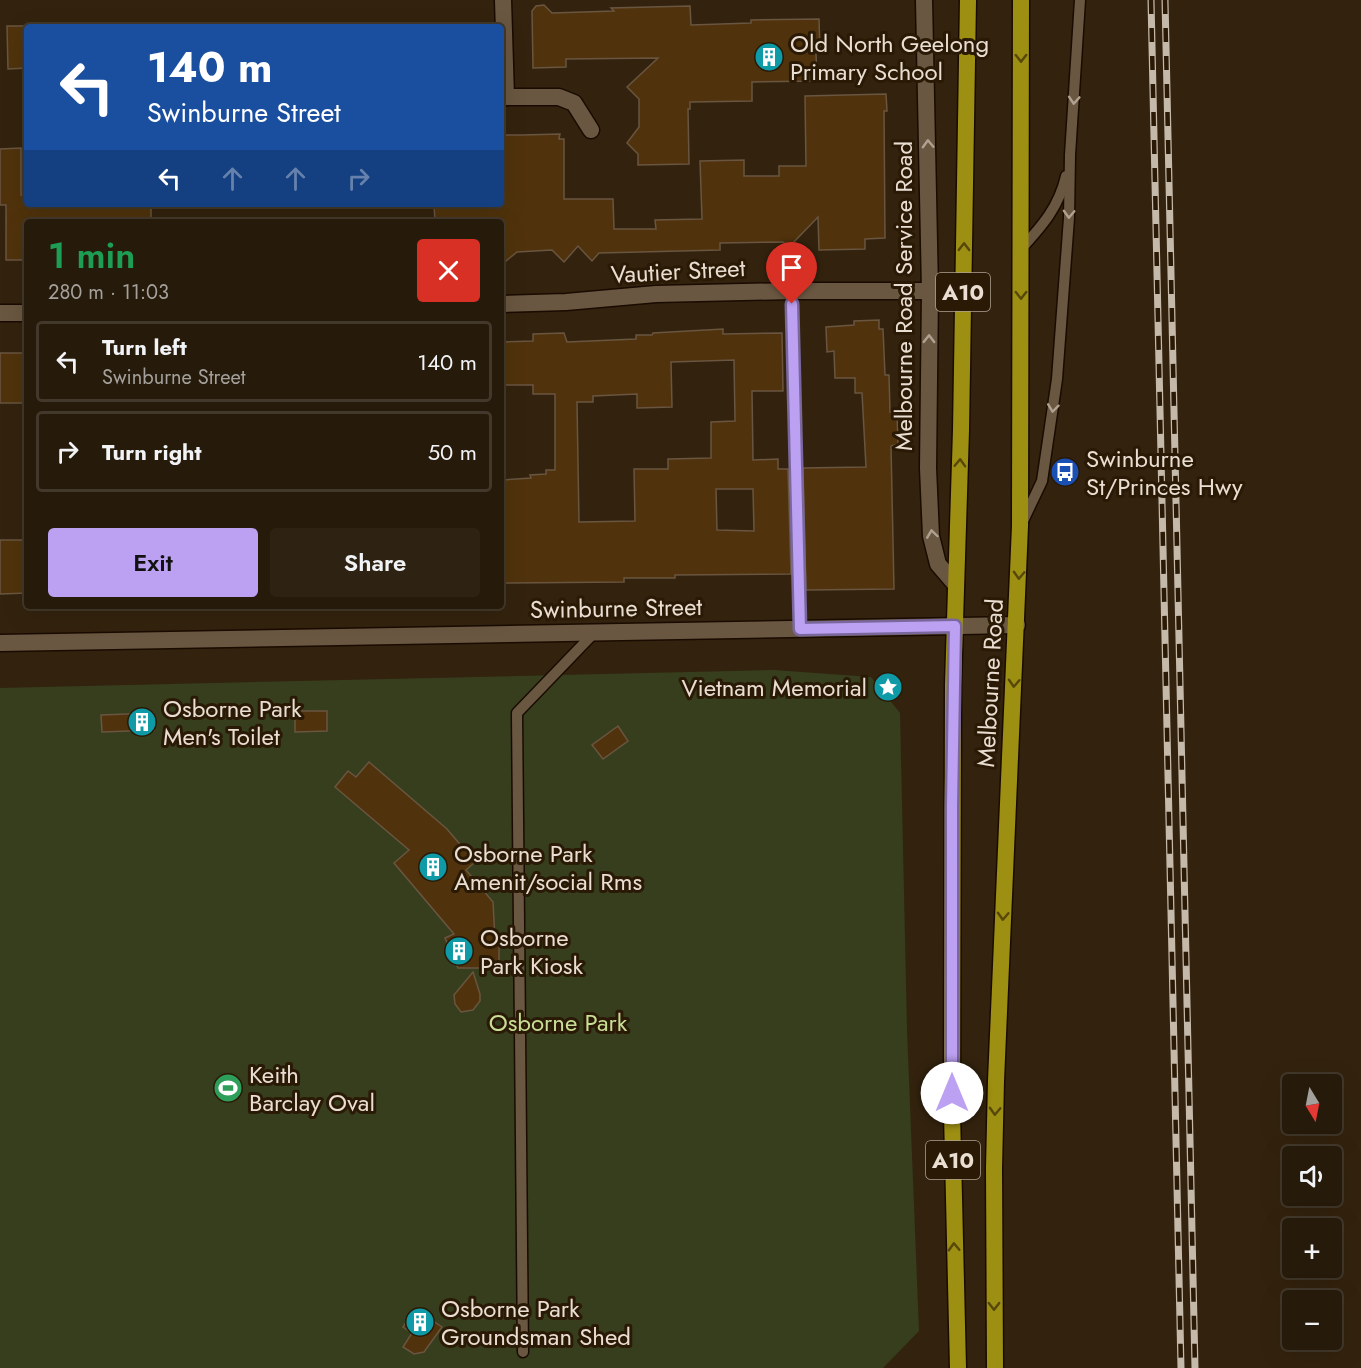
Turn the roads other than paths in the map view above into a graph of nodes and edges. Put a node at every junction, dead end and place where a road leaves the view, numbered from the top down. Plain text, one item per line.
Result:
1 (503, 0) edge
2 (924, 0) edge
3 (968, 0) edge
4 (1021, 0) edge
5 (1080, 0) edge
6 (503, 24) edge
7 (504, 97) edge
8 (591, 130) dead end
9 (1070, 155) junction
10 (1021, 249) junction
11 (791, 291) junction
12 (930, 291) junction
13 (504, 304) edge
14 (0, 313) edge
15 (24, 313) edge
16 (1020, 526) junction
17 (957, 585) junction
18 (1017, 625) junction
19 (955, 626) junction
20 (800, 629) junction
21 (594, 633) junction
22 (0, 643) edge
23 (523, 1352) dead end
24 (958, 1368) edge
25 (995, 1368) edge

1 - 6 street
12 -> 2 street, Melbourne Road Service Road
17 -> 3 highway, Melbourne Road / A10
4 -> 10 highway, Melbourne Road / A10
5 -> 9 lane
7 - 8 street
9 - 10 lane
9 -> 16 lane
10 -> 16 highway, Melbourne Road / A10
11 - 12 street, Vautier Street
11 - 13 street, Vautier Street
11 - 20 lane
17 -> 12 street, Melbourne Road Service Road
14 - 15 street
16 -> 18 highway, Melbourne Road / A10
17 - 19 highway, Melbourne Road / A10
18 - 19 street, Swinburne Street
18 -> 25 highway, Melbourne Road / A10
19 - 20 street, Swinburne Street
24 -> 19 highway, Melbourne Road / A10
20 - 21 street, Swinburne Street
21 - 22 street, Swinburne Street
21 - 23 lane

